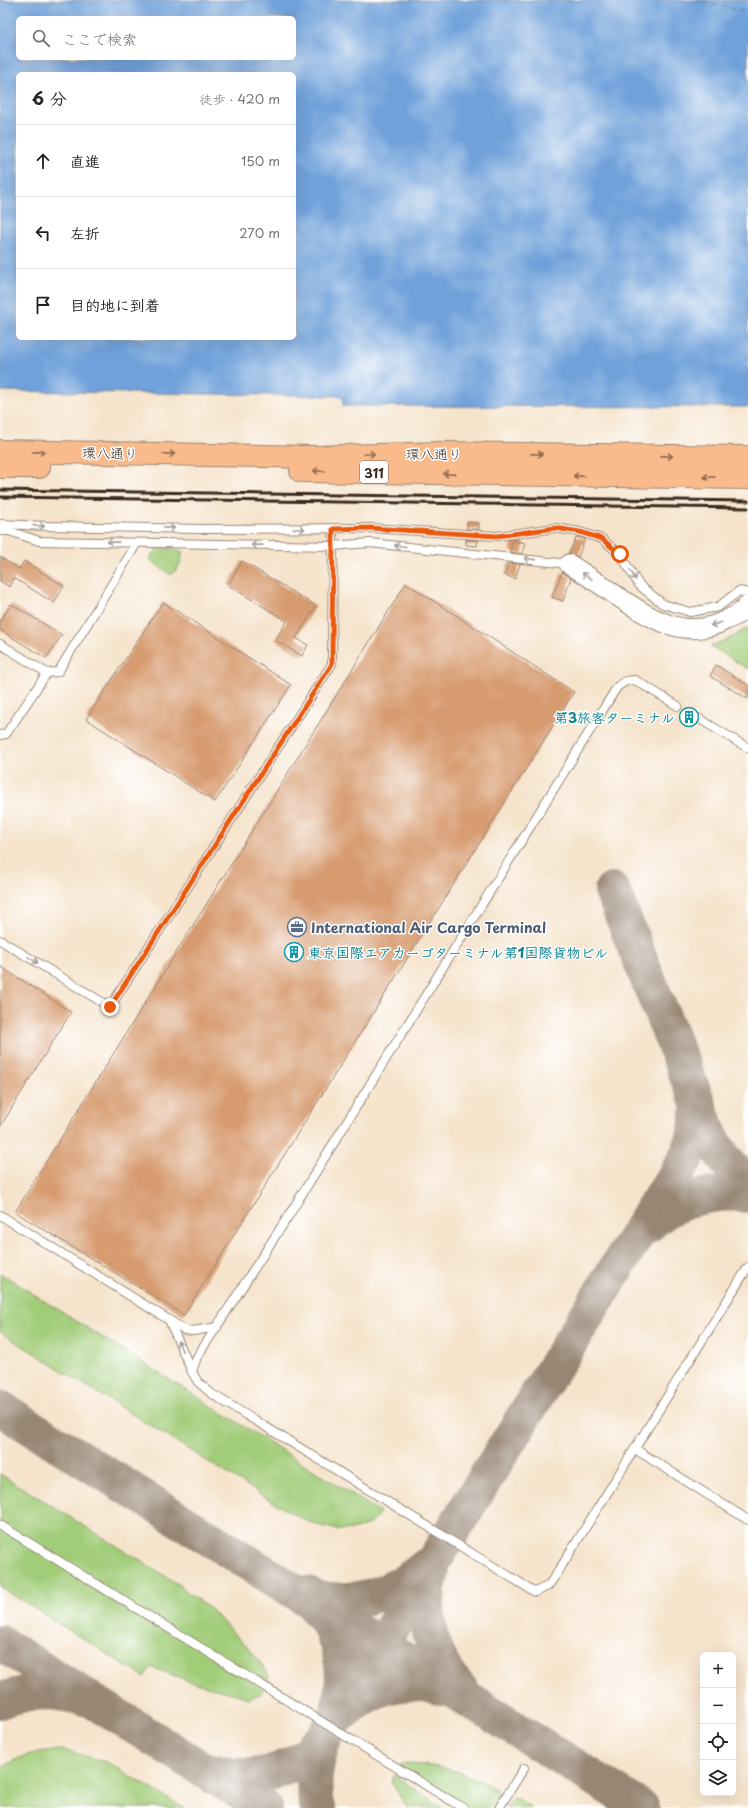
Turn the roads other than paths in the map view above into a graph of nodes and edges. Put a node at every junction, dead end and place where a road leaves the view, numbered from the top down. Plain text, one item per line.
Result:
1 (0, 451) edge
2 (748, 457) edge
3 (0, 467) edge
4 (748, 478) edge
5 (0, 524) edge
6 (333, 529) junction
7 (0, 531) edge
8 (137, 543) junction
9 (332, 546) junction
10 (568, 564) joint
11 (748, 593) edge
12 (748, 605) edge
13 (0, 644) edge
14 (47, 674) junction
15 (678, 706) dead end
16 (698, 718) dead end
17 (0, 736) edge
18 (748, 748) edge
19 (0, 940) edge
20 (0, 1215) edge
21 (748, 1267) edge
22 (168, 1320) junction
23 (217, 1327) junction
24 (192, 1372) junction
25 (635, 1449) junction
26 (748, 1520) edge
27 (0, 1525) edge
28 (524, 1768) dead end
29 (463, 1808) edge
30 (499, 1808) edge

1 -> 2 main road, 環八通り / 311
4 -> 3 main road, 環八通り / 311
5 -> 6 lane
6 - 9 lane
6 -> 11 lane
8 -> 7 lane
9 -> 8 lane
8 - 14 lane
10 -> 9 lane
19 -> 9 lane
12 -> 10 street
13 - 14 lane
14 - 17 lane
15 - 23 lane
16 - 18 lane
20 - 22 lane
21 - 25 lane
22 - 23 lane
24 -> 22 lane
23 - 24 lane
24 - 25 lane
25 - 26 lane
27 - 29 lane
28 - 30 lane

